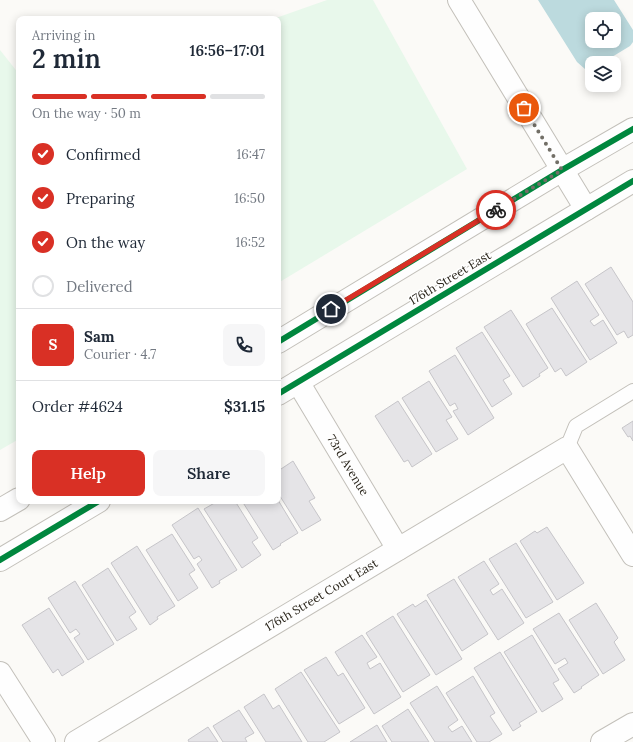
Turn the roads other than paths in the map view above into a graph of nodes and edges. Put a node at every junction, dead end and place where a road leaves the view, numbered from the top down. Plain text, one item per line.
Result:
1 (459, 0) edge
2 (633, 129) edge
3 (562, 170) junction
4 (633, 181) edge
5 (586, 209) junction
6 (281, 340) edge
7 (298, 382) junction
8 (633, 391) edge
9 (281, 392) edge
10 (567, 448) junction
11 (16, 501) edge
12 (94, 504) edge
13 (0, 510) edge
14 (398, 549) junction
15 (633, 555) edge
16 (0, 560) edge
17 (0, 673) edge
18 (633, 724) edge
19 (44, 742) edge
20 (76, 742) edge
21 (602, 742) edge

1 - 3 street
2 - 3 street
3 - 5 street
3 - 6 street
4 - 5 street, 176th Street East
5 - 7 street, 176th Street East
7 - 9 street, 176th Street East
7 - 14 street, 73rd Avenue
8 - 10 lane
10 - 14 street, 176th Street Court East
10 - 15 street
11 - 13 street
12 - 16 street
14 - 20 street, 176th Street Court East
17 - 19 street
18 - 21 street

